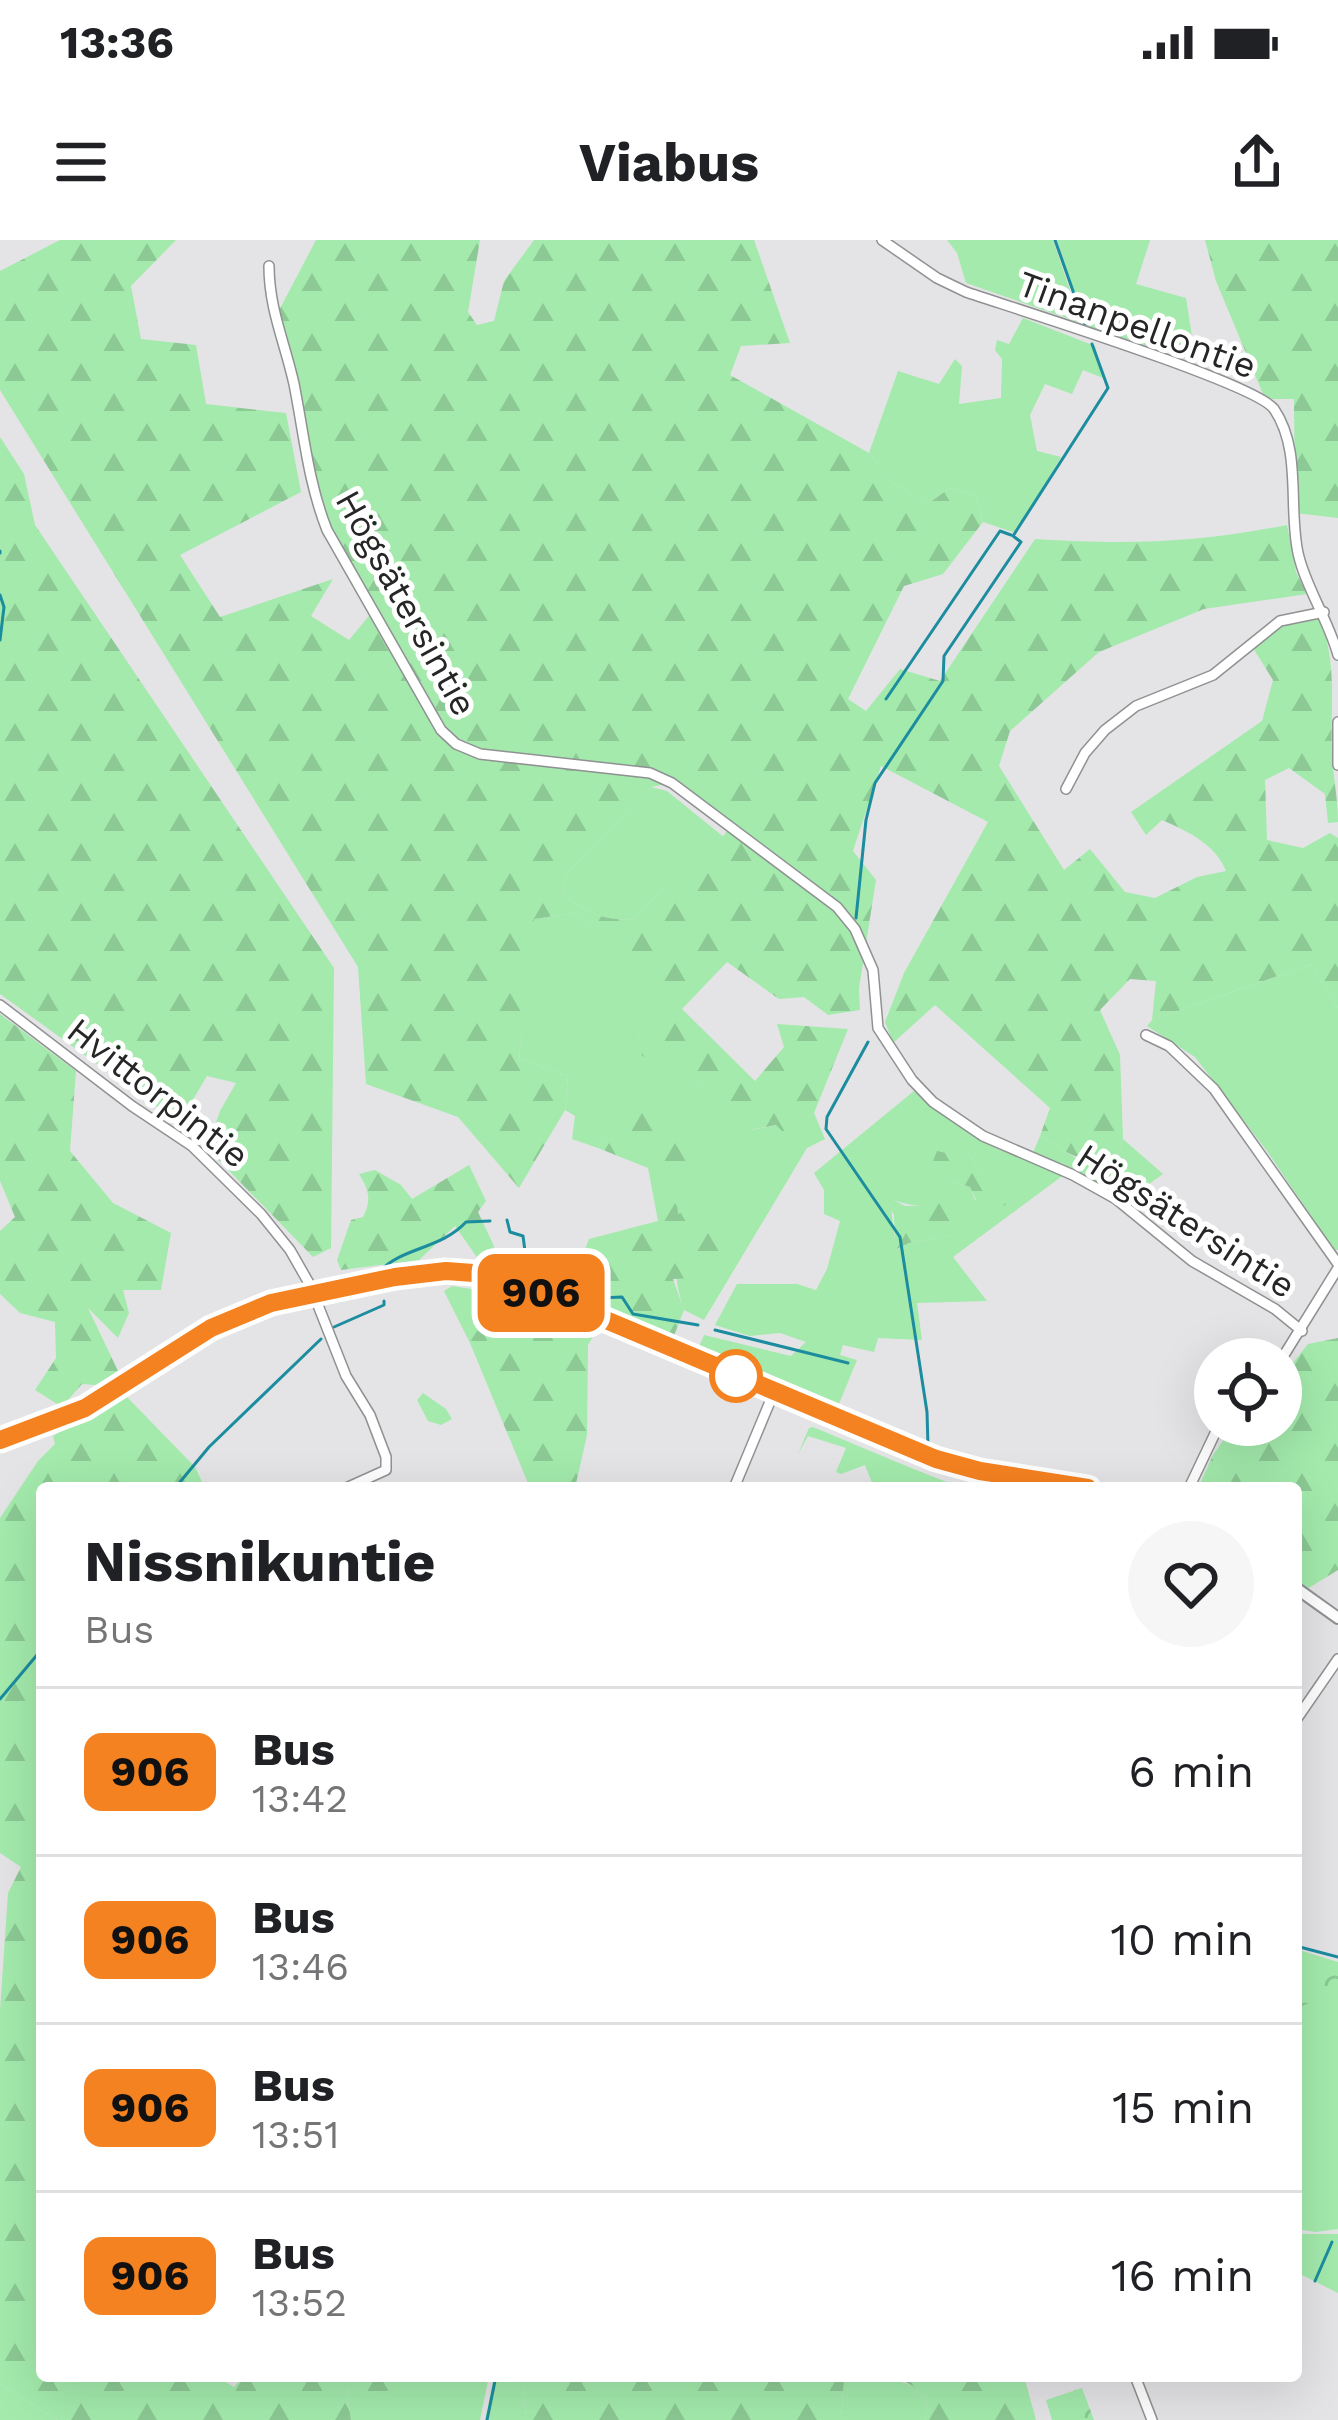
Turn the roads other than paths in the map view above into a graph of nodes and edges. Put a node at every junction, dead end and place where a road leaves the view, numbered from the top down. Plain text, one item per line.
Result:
1 (882, 240) edge
2 (269, 266) dead end
3 (1324, 612) junction
4 (1338, 655) edge
5 (1338, 722) edge
6 (1338, 765) edge
7 (1066, 789) dead end
8 (0, 1004) edge
9 (1146, 1034) dead end
10 (1338, 1266) edge
11 (313, 1293) junction
12 (1302, 1331) junction
13 (1297, 1338) edge
14 (774, 1392) junction
15 (0, 1440) edge
16 (1209, 1446) edge
17 (359, 1482) edge
18 (736, 1482) edge
19 (1055, 1482) edge
20 (1192, 1482) edge
21 (1302, 1592) edge
22 (1338, 1618) edge
23 (1338, 1659) edge
24 (1302, 1711) edge
25 (1137, 2382) edge
26 (1152, 2420) edge

1 - 3 street, Tinanpellontie
2 - 12 street, Högsätersintie
3 - 4 street, Tinanpellontie
3 - 7 street
5 - 6 street
8 - 11 street, Hvittorpintie
9 - 10 street
10 - 12 street
11 - 14 street
11 - 15 street
11 - 17 street, Hvittorpintie
12 - 13 street
14 - 18 street
14 - 19 street
16 - 20 street
21 - 22 street
23 - 24 street
25 - 26 street

